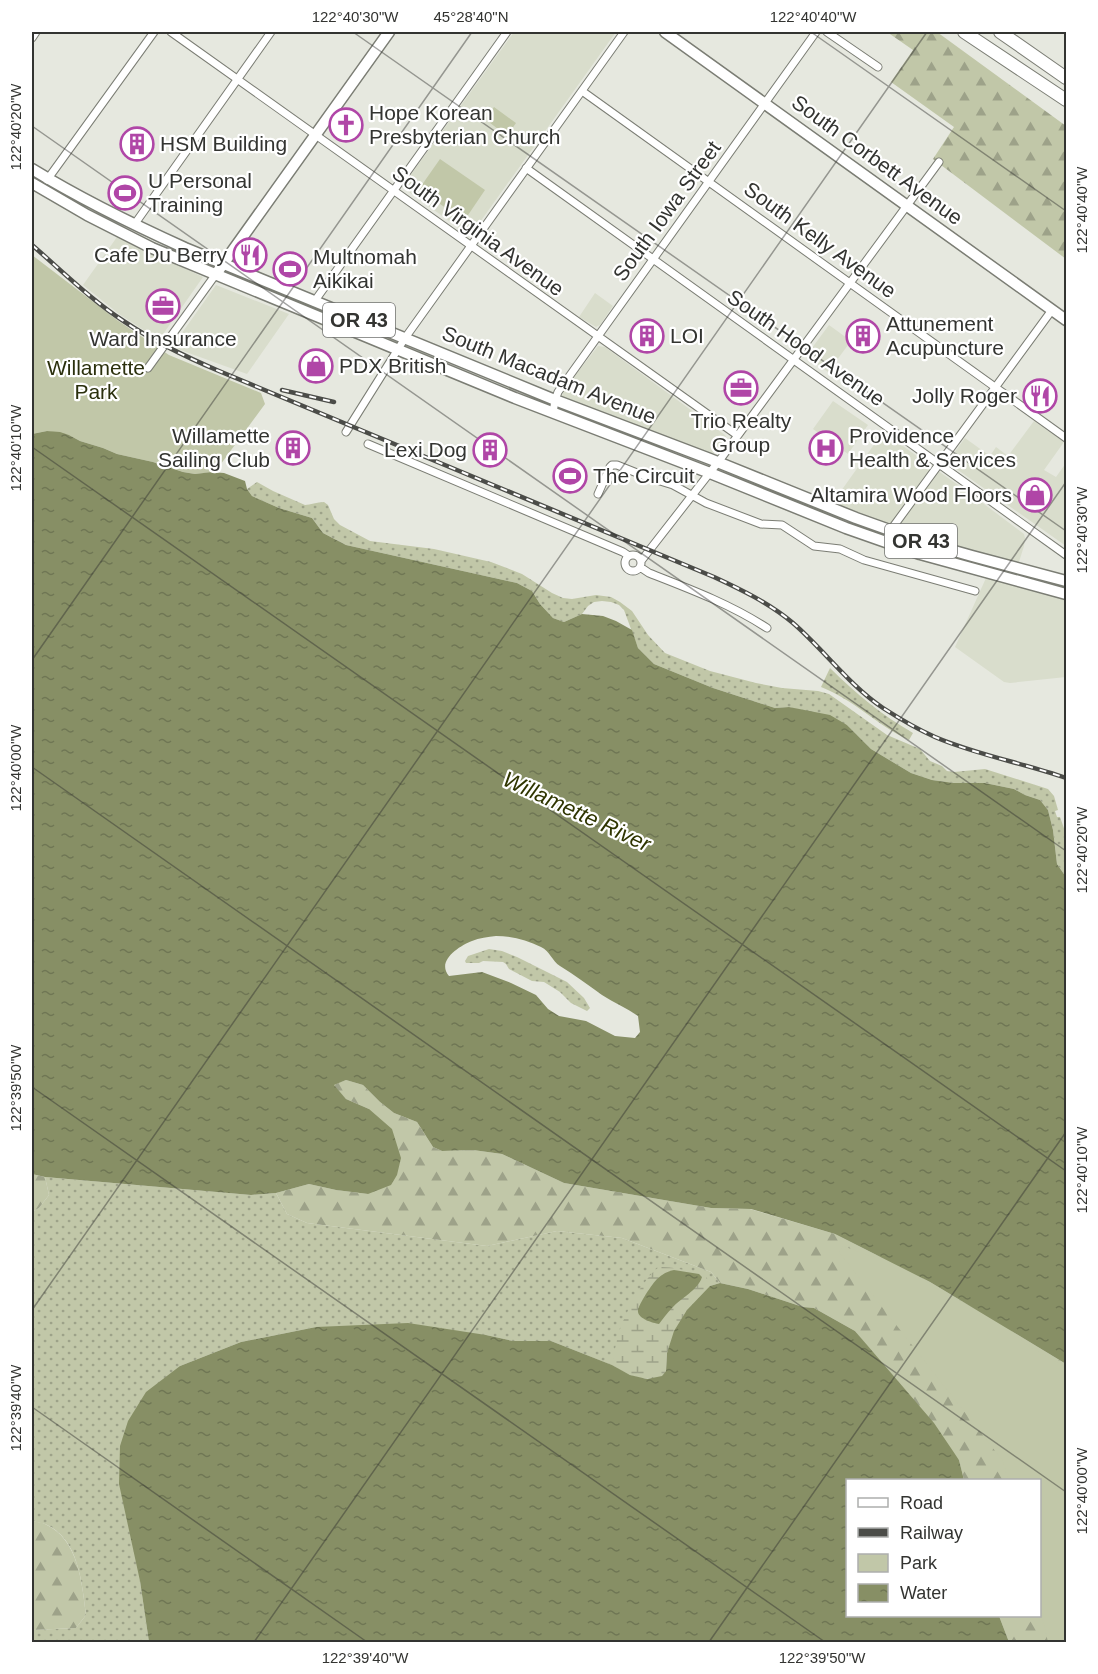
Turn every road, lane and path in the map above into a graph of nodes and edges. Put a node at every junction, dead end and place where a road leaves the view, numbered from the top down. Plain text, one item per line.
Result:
1 (36, 32) edge
2 (154, 32) edge
3 (171, 32) edge
4 (271, 32) edge
5 (389, 32) edge
6 (507, 32) edge
7 (624, 32) edge
8 (665, 32) edge
9 (816, 32) edge
10 (827, 32) edge
11 (964, 32) edge
12 (1000, 32) edge
13 (32, 38) edge
14 (878, 67) dead end
15 (1066, 78) edge
16 (237, 79) junction
17 (582, 91) junction
18 (1066, 100) edge
19 (765, 103) junction
20 (315, 135) junction
21 (939, 162) dead end
22 (526, 168) junction
23 (32, 169) edge
24 (48, 179) junction
25 (709, 181) junction
26 (36, 186) edge
27 (393, 190) junction
28 (907, 206) junction
29 (134, 225) junction
30 (471, 245) junction
31 (653, 259) junction
32 (223, 264) junction
33 (216, 274) junction
34 (850, 282) junction
35 (314, 302) junction
36 (1052, 310) junction
37 (1066, 320) edge
38 (597, 336) junction
39 (405, 338) junction
40 (398, 349) junction
41 (793, 360) junction
42 (148, 368) dead end
43 (996, 387) junction
44 (555, 400) junction
45 (553, 412) junction
46 (346, 432) dead end
47 (737, 435) junction
48 (1066, 438) edge
49 (368, 444) dead end
50 (718, 462) junction
51 (940, 463) junction
52 (710, 473) junction
53 (598, 494) dead end
54 (692, 495) junction
55 (890, 531) junction
56 (885, 542) junction
57 (1066, 555) edge
58 (629, 556) junction
59 (641, 564) junction
60 (1066, 581) edge
61 (975, 591) dead end
62 (1066, 594) edge
63 (767, 628) dead end

1 - 13 street
2 - 24 street
3 - 16 street, South Virginia Avenue
4 - 16 street
5 - 20 main road
6 - 27 street
7 - 17 street
8 - 19 main road, South Corbett Avenue
9 - 19 street, South Iowa Street
10 - 14 street
11 - 18 highway
12 - 15 highway
16 - 20 street, South Virginia Avenue
16 - 29 street
17 - 22 street
17 - 25 street, South Kelly Avenue
19 - 25 street, South Iowa Street
19 - 28 main road, South Corbett Avenue
20 - 27 street, South Virginia Avenue
20 - 32 main road
21 - 28 street
22 - 30 street
22 - 31 street, South Hood Avenue
23 - 24 main road, South Macadam Avenue / OR 43
24 - 26 street
24 - 29 main road, South Macadam Avenue / OR 43
25 - 31 street, South Iowa Street
25 - 34 street, South Kelly Avenue
26 - 33 main road, South Macadam Avenue / OR 43
27 - 30 street, South Virginia Avenue
27 - 35 street
28 - 34 street
28 - 36 main road, South Corbett Avenue
29 - 32 main road, South Macadam Avenue / OR 43
30 - 38 street, South Virginia Avenue
30 - 39 street
31 - 38 street, South Iowa Street
31 - 41 street, South Hood Avenue
32 - 33 main road
32 - 35 main road, South Macadam Avenue / OR 43
33 - 40 main road, South Macadam Avenue / OR 43
33 - 42 street
34 - 41 street
34 - 43 street, South Kelly Avenue
35 - 39 main road, South Macadam Avenue / OR 43
36 - 37 main road, South Corbett Avenue
36 - 43 street
38 - 44 street, South Iowa Street
38 - 47 street, South Virginia Avenue
39 - 40 street
39 - 44 main road, South Macadam Avenue / OR 43
40 - 45 main road, South Macadam Avenue / OR 43
40 - 46 street
41 - 47 street
41 - 51 street, South Hood Avenue
43 - 48 street, South Kelly Avenue
43 - 51 street
44 - 45 street, South Iowa Street
44 - 50 main road, South Macadam Avenue / OR 43
45 - 52 main road, South Macadam Avenue / OR 43
47 - 50 street
49 - 58 street
50 - 52 street
50 - 55 main road, South Macadam Avenue / OR 43
51 - 55 street
51 - 57 street, South Hood Avenue
52 - 54 street
52 - 56 main road, South Macadam Avenue / OR 43
53 - 54 street
54 - 59 street
54 - 61 street
55 - 56 street
55 - 60 main road, South Macadam Avenue / OR 43
56 - 62 main road, South Macadam Avenue / OR 43
58 - 59 street
58 - 59 street
59 - 63 street

